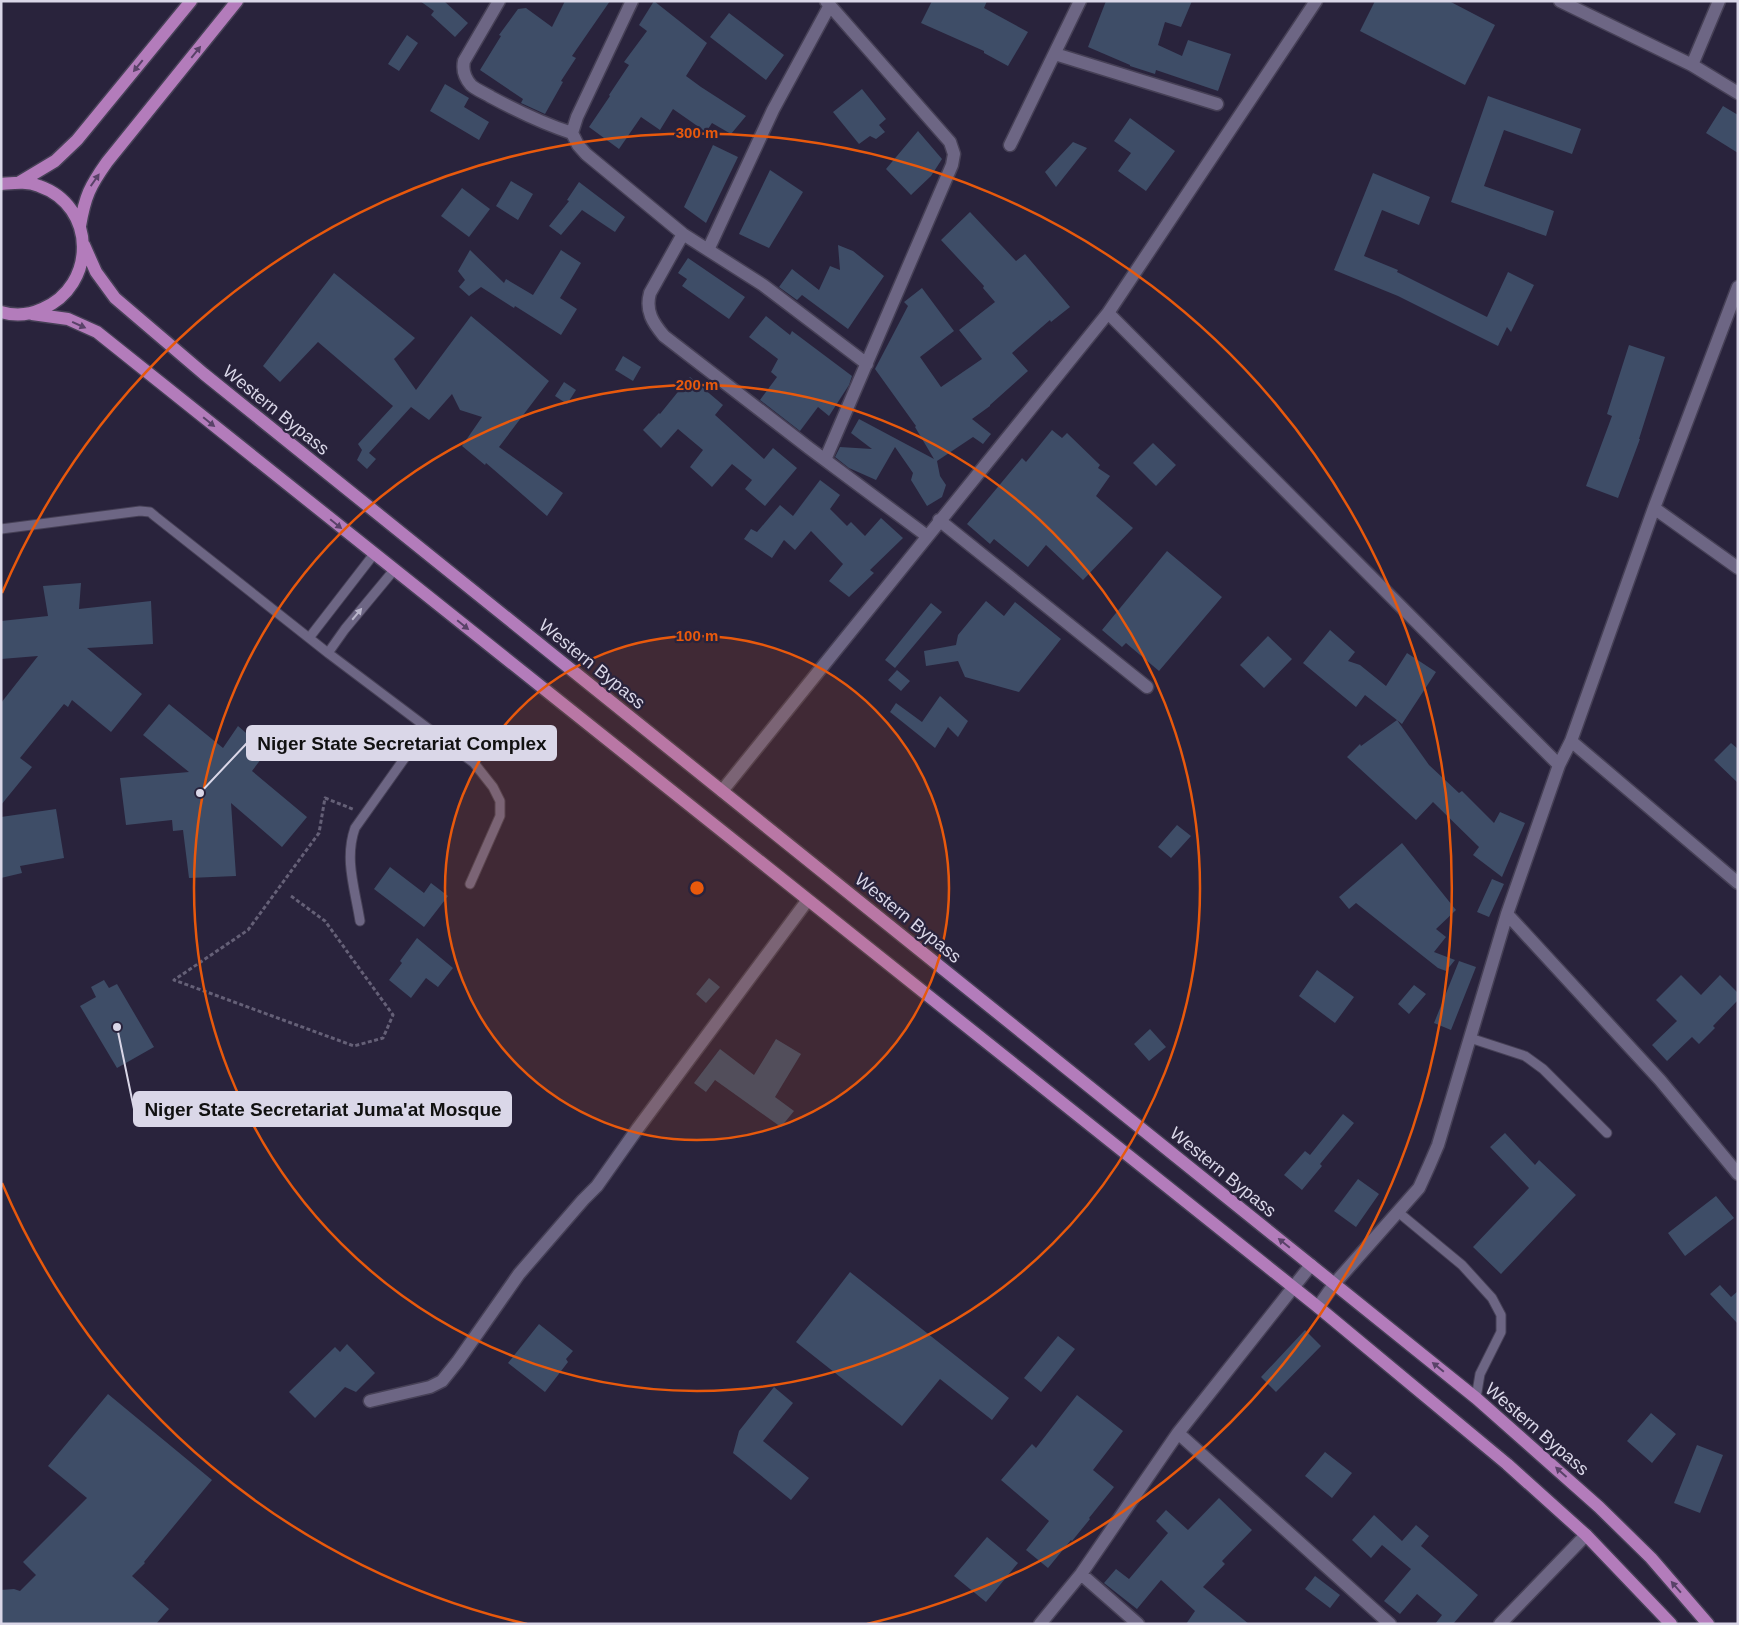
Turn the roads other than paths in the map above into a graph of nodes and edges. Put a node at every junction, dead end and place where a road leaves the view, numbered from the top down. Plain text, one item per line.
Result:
1 (191, 1) edge
2 (237, 1) edge
3 (499, 1) edge
4 (632, 1) edge
5 (1080, 1) edge
6 (1316, 1) edge
7 (1560, 1) edge
8 (1719, 1) edge
9 (828, 3) edge
10 (1055, 54) junction
11 (1692, 64) junction
12 (1738, 93) edge
13 (1217, 104) dead end
14 (572, 133) junction
15 (1010, 145) dead end
16 (20, 182) junction
17 (1, 184) edge
18 (80, 226) junction
19 (683, 234) junction
20 (84, 245) junction
21 (708, 250) junction
22 (1738, 288) edge
23 (1108, 313) junction
24 (32, 314) junction
25 (4, 315) edge
26 (867, 364) junction
27 (825, 460) junction
28 (1654, 508) junction
29 (939, 520) junction
30 (1, 529) edge
31 (927, 536) junction
32 (374, 554) junction
33 (1738, 568) edge
34 (394, 570) junction
35 (309, 638) junction
36 (328, 653) junction
37 (1147, 687) dead end
38 (426, 728) junction
39 (1571, 742) junction
40 (1559, 766) junction
41 (722, 791) junction
42 (1738, 883) edge
43 (470, 884) dead end
44 (807, 901) junction
45 (1507, 914) junction
46 (360, 921) dead end
47 (1470, 1038) junction
48 (1607, 1133) dead end
49 (1738, 1174) edge
50 (1398, 1212) junction
51 (1311, 1265) junction
52 (1335, 1283) junction
53 (1294, 1288) junction
54 (1318, 1307) junction
55 (1476, 1398) junction
56 (370, 1400) dead end
57 (1178, 1433) junction
58 (1586, 1536) junction
59 (1081, 1574) junction
60 (1040, 1624) edge
61 (1138, 1624) edge
62 (1390, 1624) edge
63 (1500, 1624) edge
64 (1671, 1624) edge
65 (1708, 1624) edge

1 -> 16 main road
18 -> 2 main road
3 - 14 street
4 - 14 street
5 - 10 street
6 - 23 street
7 - 11 street
8 - 11 street
9 - 21 street
9 - 26 street
10 - 13 street
10 - 15 street
11 - 12 street
14 - 19 street
16 - 17 main road
16 - 18 main road
18 - 20 main road
19 - 21 street
19 - 27 street
20 - 24 main road
20 - 41 main road, Western Bypass
21 - 26 street
22 - 28 street
23 - 29 street
23 - 40 street
24 - 25 main road
24 -> 32 main road
26 - 27 street
27 - 31 street
28 - 33 street
28 - 39 street
29 - 31 street
29 - 37 street
30 - 35 lane
31 - 41 street
32 - 34 main road
32 - 35 lane
36 -> 34 lane
34 -> 44 main road
35 - 36 lane
36 - 38 lane
38 - 43 lane
38 - 46 lane
39 - 40 street
39 - 42 street
40 - 45 street
51 -> 41 main road, Western Bypass
44 - 53 main road
44 - 56 street
45 - 47 street
45 - 49 street
47 - 48 lane
47 - 50 street
50 - 52 street
50 - 55 lane
51 - 52 main road, Western Bypass
51 - 53 street
52 - 54 street
55 -> 52 main road, Western Bypass
53 - 54 main road
53 - 57 street
54 - 58 main road
65 -> 55 main road, Western Bypass
57 - 59 street
57 - 62 street
58 - 63 street
58 - 64 main road
59 - 60 street
59 - 61 street

